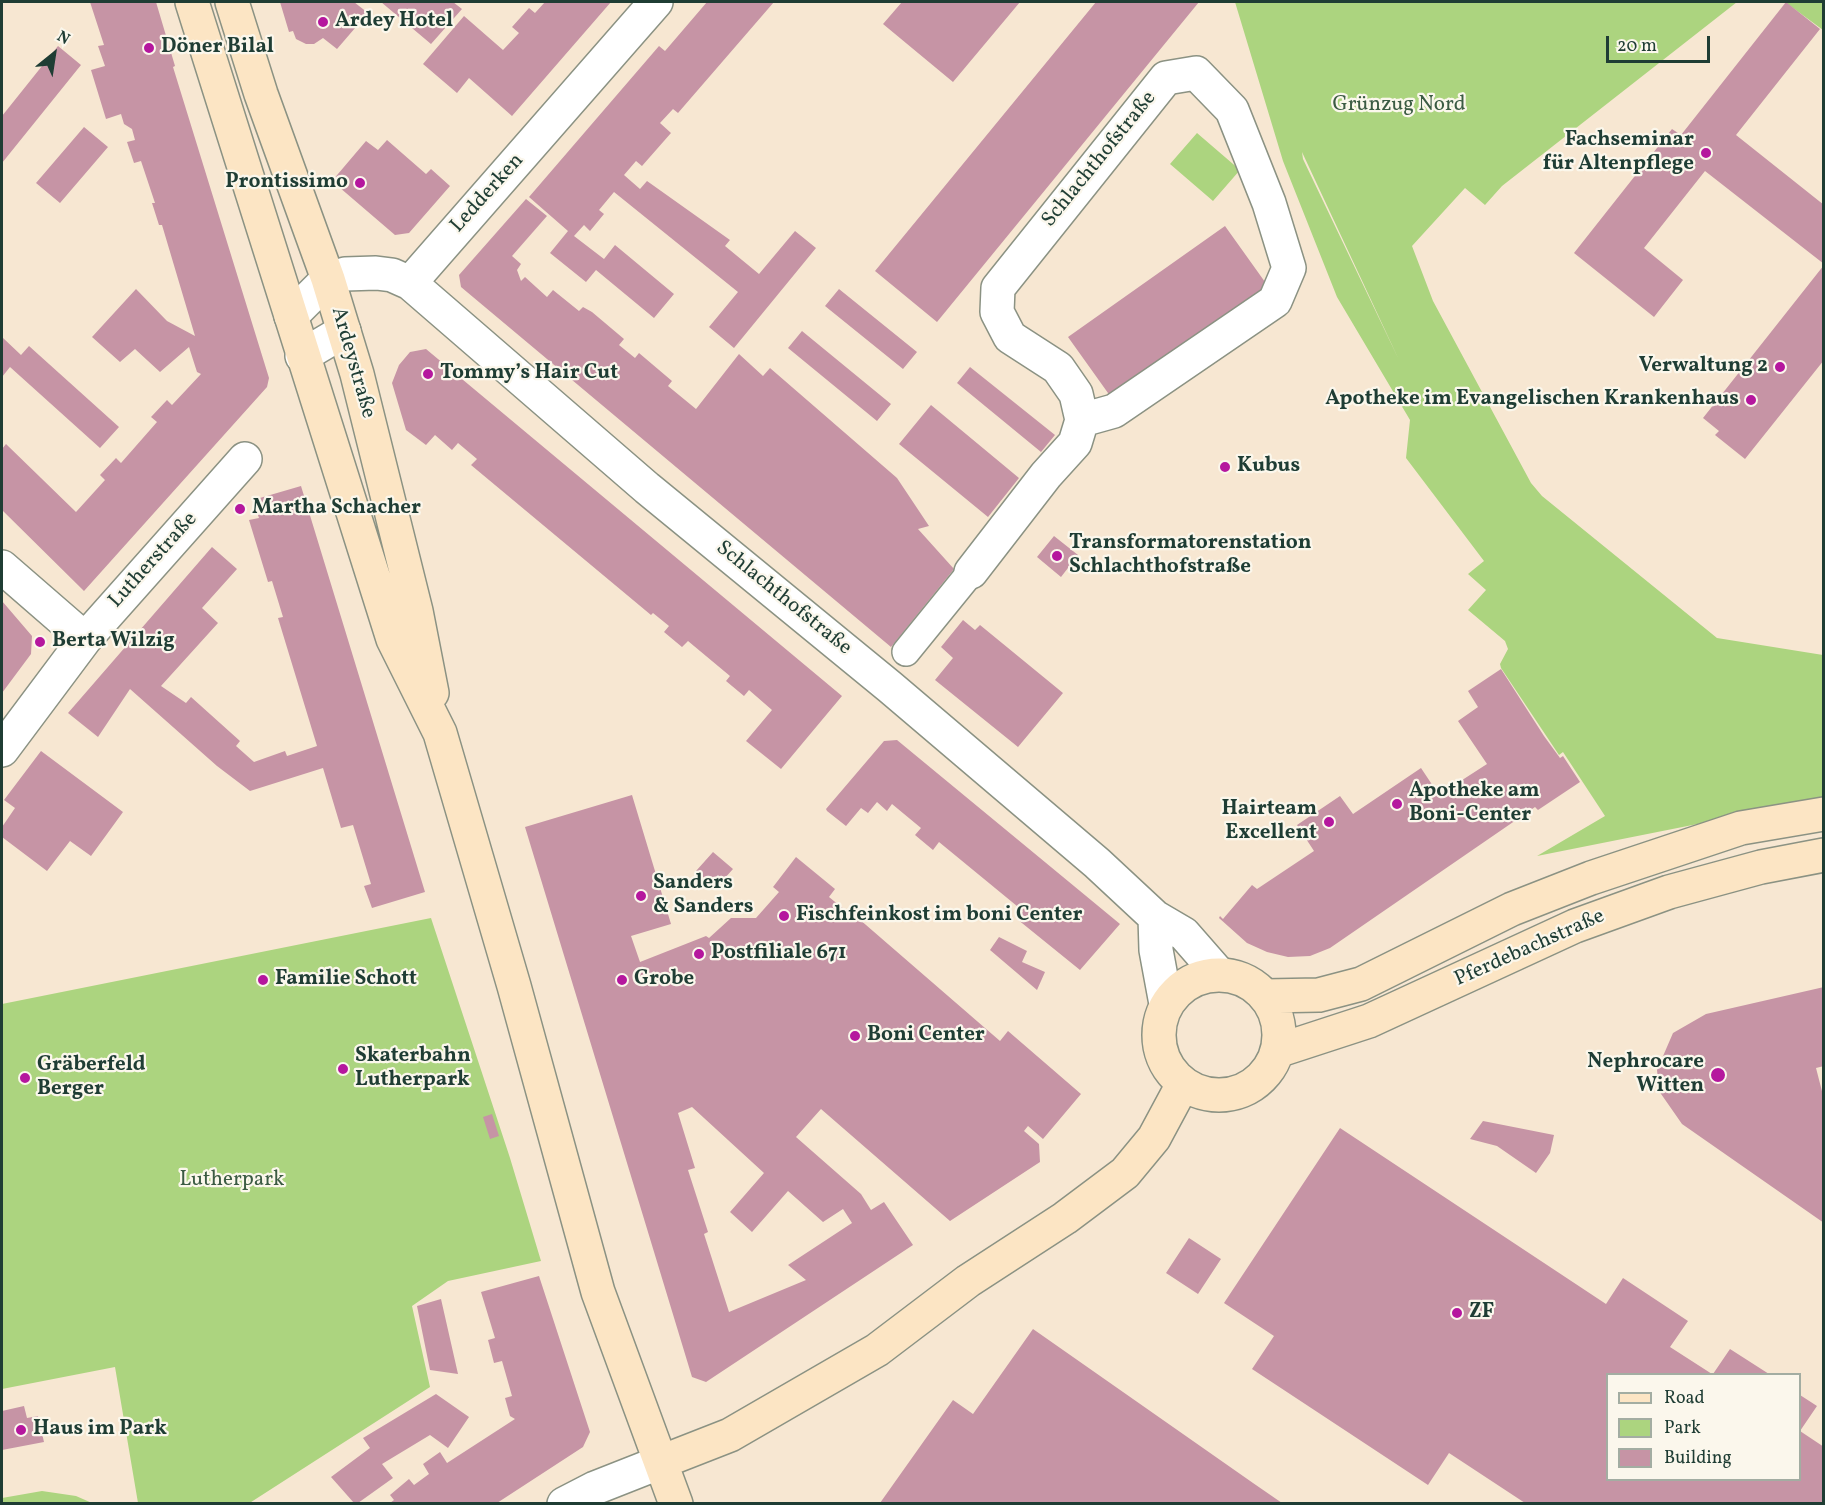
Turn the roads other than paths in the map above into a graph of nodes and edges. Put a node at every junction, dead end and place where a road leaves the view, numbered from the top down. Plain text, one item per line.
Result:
1 (192, 2) edge
2 (232, 2) edge
3 (656, 2) edge
4 (328, 279) junction
5 (410, 283) junction
6 (291, 316) junction
7 (344, 331) junction
8 (302, 356) junction
9 (1082, 420) junction
10 (244, 459) dead end
11 (2, 567) edge
12 (971, 572) joint
13 (85, 639) junction
14 (906, 652) dead end
15 (440, 733) junction
16 (2, 750) edge
17 (1824, 814) edge
18 (1824, 855) edge
19 (1155, 917) junction
20 (1219, 974) junction
21 (1265, 996) junction
22 (1166, 1004) junction
23 (1277, 1051) junction
24 (1183, 1084) junction
25 (661, 1462) junction
26 (564, 1503) edge
27 (676, 1503) edge

1 - 6 main road
2 - 4 main road, Ardeystraße
3 - 5 street, Ledderken
4 - 5 street
4 - 6 street
4 - 7 main road, Ardeystraße
5 - 19 street, Schlachthofstraße
6 - 8 main road
7 - 8 street
7 - 15 main road, Ardeystraße
8 - 15 main road
9 - 9 street, Schlachthofstraße
9 - 12 street
10 - 13 street, Lutherstraße
11 - 13 street
12 - 14 street
13 - 16 street, Lutherstraße
15 - 25 main road
17 - 21 main road
18 - 23 main road, Pferdebachstraße
19 - 20 street, Schlachthofstraße
19 - 22 street
20 - 21 main road
20 - 22 main road
21 - 23 main road
22 - 24 main road
23 - 24 main road
24 - 25 main road
25 - 26 street
25 - 27 main road

